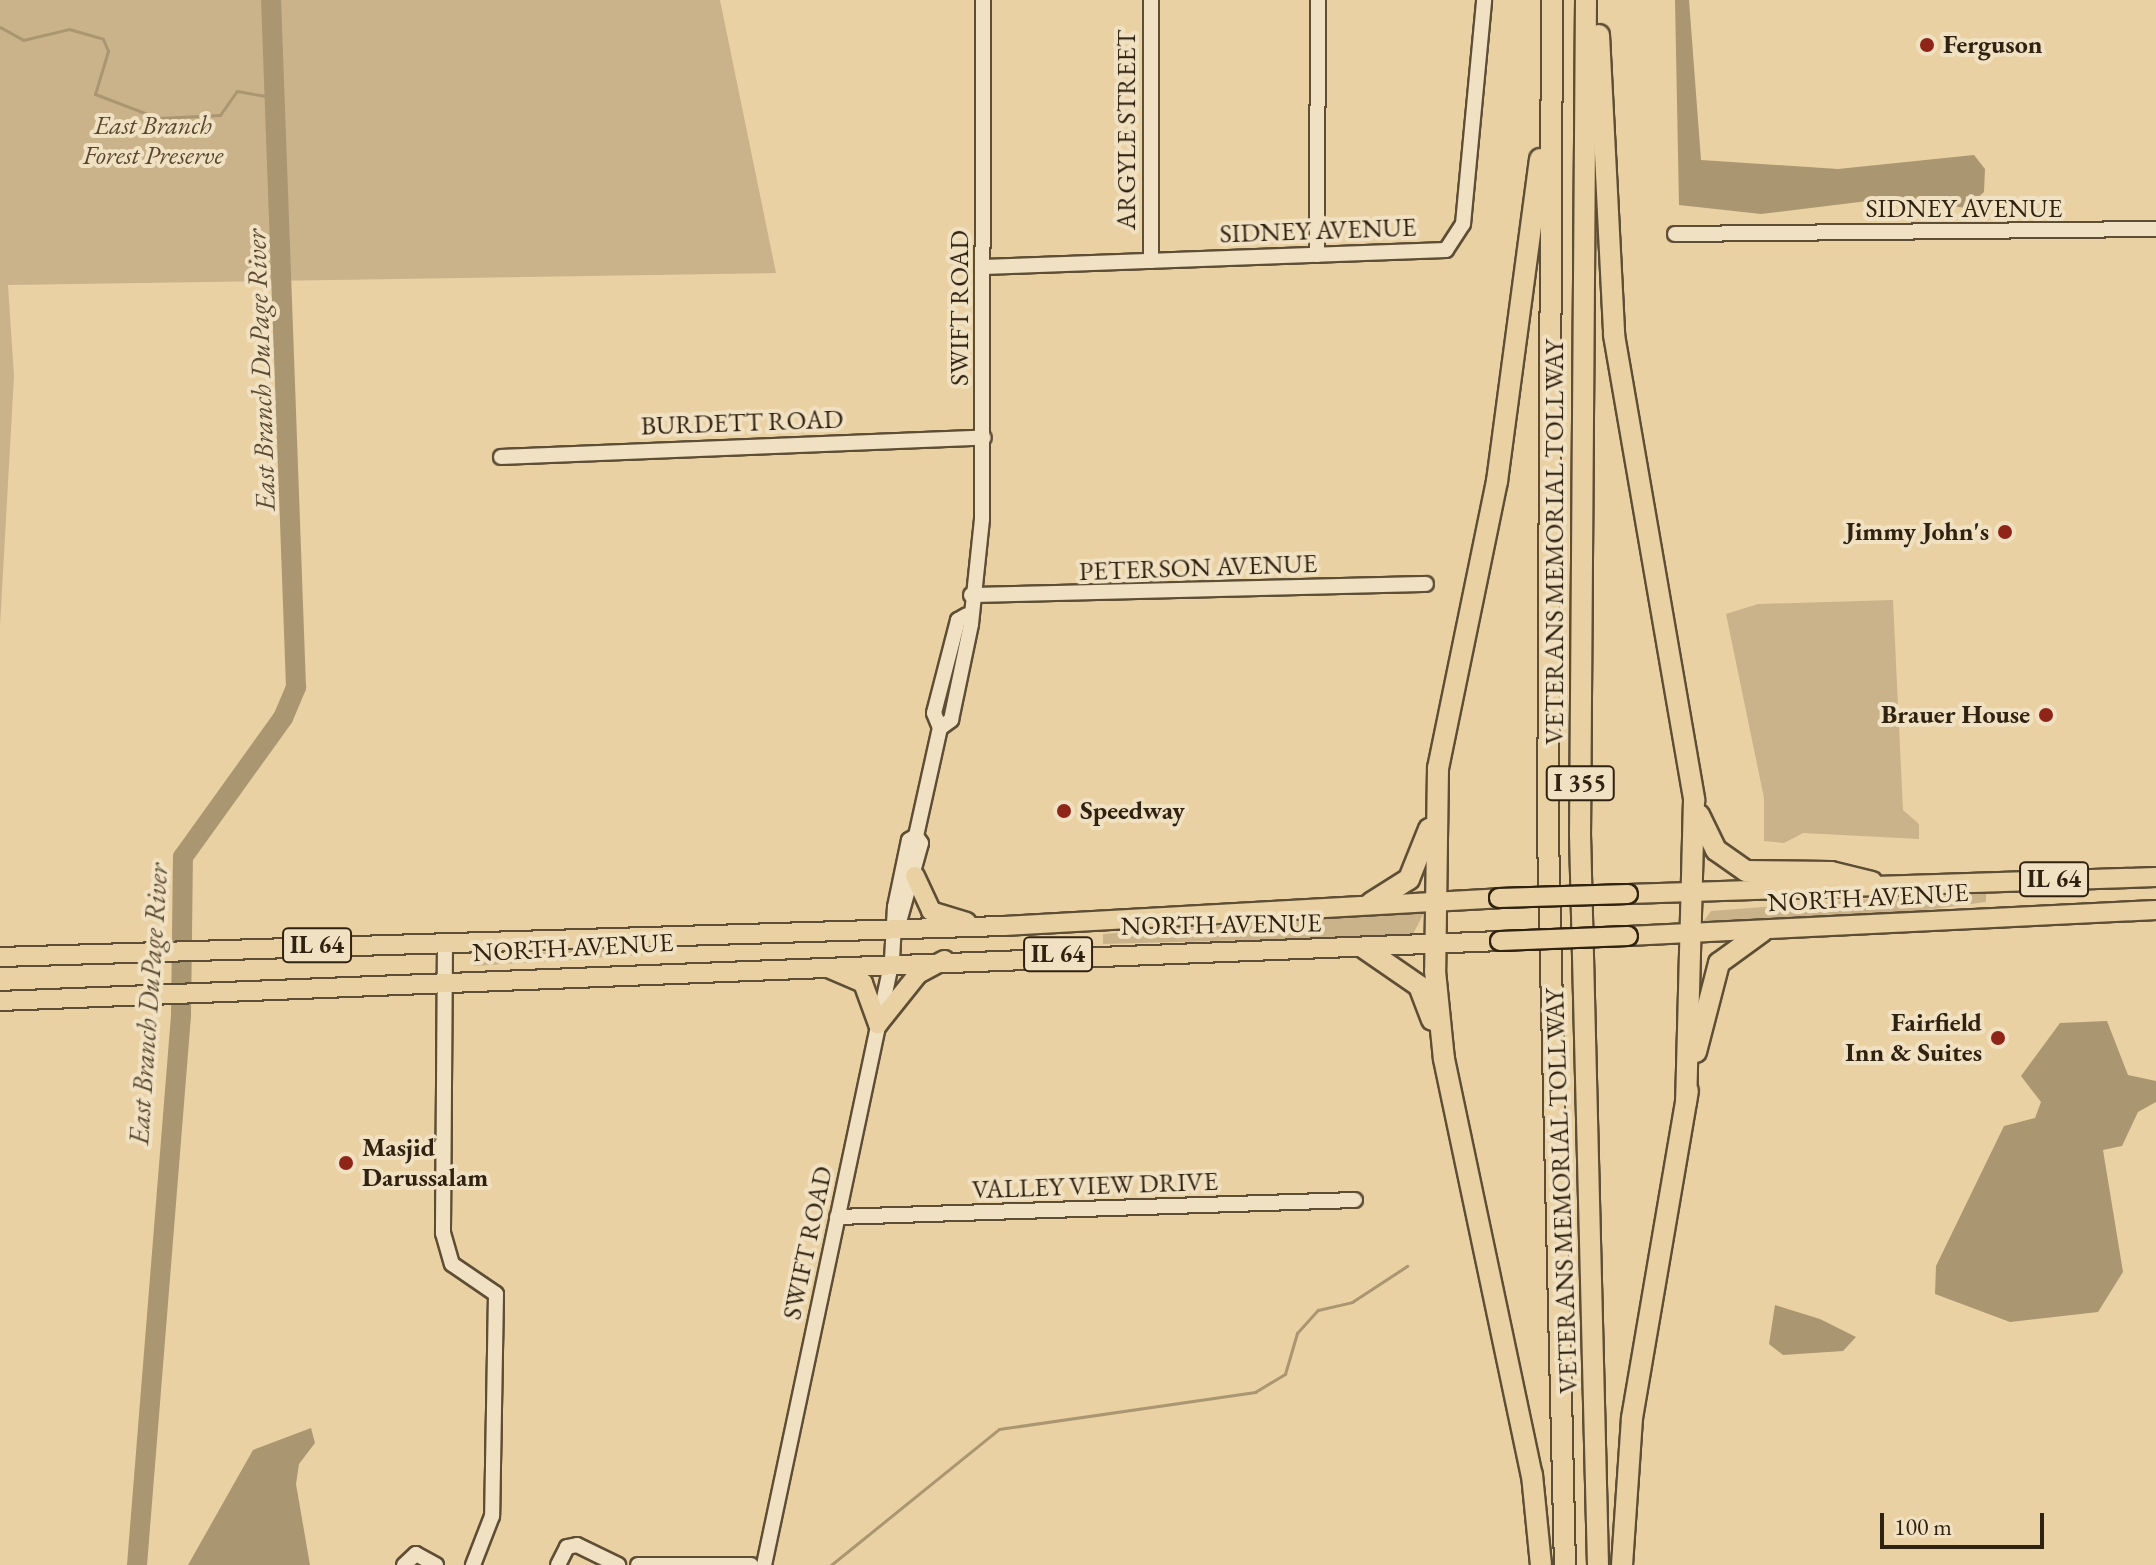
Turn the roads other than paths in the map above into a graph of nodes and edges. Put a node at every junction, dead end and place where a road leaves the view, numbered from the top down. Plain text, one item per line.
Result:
1 (983, 0) edge
2 (1151, 0) edge
3 (1318, 0) edge
4 (1484, 0) edge
5 (1552, 0) edge
6 (1586, 0) edge
7 (1597, 0) edge
8 (1553, 47) junction
9 (2156, 229) edge
10 (1675, 234) dead end
11 (1317, 255) junction
12 (1151, 261) junction
13 (984, 267) junction
14 (984, 438) junction
15 (501, 457) dead end
16 (1426, 584) dead end
17 (971, 595) junction
18 (1694, 800) junction
19 (1435, 802) junction
20 (916, 836) junction
21 (915, 876) junction
22 (2156, 877) edge
23 (1872, 882) junction
24 (1696, 889) junction
25 (1438, 900) junction
26 (1371, 903) junction
27 (2156, 910) edge
28 (1004, 926) junction
29 (897, 930) junction
30 (1763, 931) junction
31 (1685, 934) junction
32 (445, 942) junction
33 (1437, 944) junction
34 (1364, 948) junction
35 (0, 957) edge
36 (952, 958) junction
37 (892, 960) junction
38 (818, 964) junction
39 (447, 980) junction
40 (0, 1001) edge
41 (878, 1024) junction
42 (1444, 1059) junction
43 (1686, 1102) junction
44 (1355, 1200) dead end
45 (837, 1217) junction
46 (404, 1565) edge
47 (436, 1565) edge
48 (473, 1565) edge
49 (558, 1565) edge
50 (618, 1565) edge
51 (638, 1565) edge
52 (751, 1565) edge
53 (764, 1565) edge
54 (1541, 1565) edge
55 (1565, 1565) edge
56 (1598, 1565) edge
57 (1622, 1565) edge

1 - 13 street, SWIFT ROAD
2 - 12 street, ARGYLE STREET
3 - 11 street
4 - 11 street, SIDNEY AVENUE
5 - 8 highway, VETERANS MEMORIAL TOLLWAY / I 355
6 - 56 highway, VETERANS MEMORIAL TOLLWAY / I 355
7 - 18 highway
8 - 19 highway
8 - 55 highway, VETERANS MEMORIAL TOLLWAY / I 355
9 - 10 street, SIDNEY AVENUE
11 - 12 street, SIDNEY AVENUE
12 - 13 street, SIDNEY AVENUE
13 - 14 street, SWIFT ROAD
14 - 15 street, BURDETT ROAD
14 - 17 street, SWIFT ROAD
16 - 17 street, PETERSON AVENUE
17 - 20 street, SWIFT ROAD
18 - 23 highway
18 - 24 highway
19 - 25 highway
19 - 26 highway
20 - 21 street, SWIFT ROAD
20 - 29 street, SWIFT ROAD
21 - 28 main road
21 - 29 street, SWIFT ROAD
22 - 23 main road, NORTH AVENUE / IL 64
23 - 24 main road, NORTH AVENUE / IL 64
24 - 25 main road, NORTH AVENUE / IL 64, bridge
24 - 31 highway
25 - 26 main road, NORTH AVENUE / IL 64
25 - 33 highway
26 - 28 main road, NORTH AVENUE / IL 64
27 - 30 main road, NORTH AVENUE / IL 64
28 - 29 main road, NORTH AVENUE / IL 64
29 - 32 main road, NORTH AVENUE / IL 64
29 - 37 street, SWIFT ROAD
30 - 31 main road, NORTH AVENUE / IL 64
30 - 43 highway
31 - 33 main road, NORTH AVENUE / IL 64, bridge
31 - 43 highway
32 - 35 main road, NORTH AVENUE / IL 64
32 - 39 street
33 - 34 main road, NORTH AVENUE / IL 64
33 - 42 highway
34 - 36 main road, NORTH AVENUE / IL 64
34 - 42 highway
36 - 37 main road, NORTH AVENUE / IL 64
36 - 41 main road
37 - 38 main road, NORTH AVENUE / IL 64
37 - 41 street, SWIFT ROAD
38 - 39 main road, NORTH AVENUE / IL 64
38 - 41 main road
39 - 40 main road, NORTH AVENUE / IL 64
39 - 48 street
41 - 45 street, SWIFT ROAD
42 - 54 highway
43 - 57 highway
44 - 45 street, VALLEY VIEW DRIVE
45 - 53 street, SWIFT ROAD
46 - 47 street
49 - 50 street
51 - 52 street

